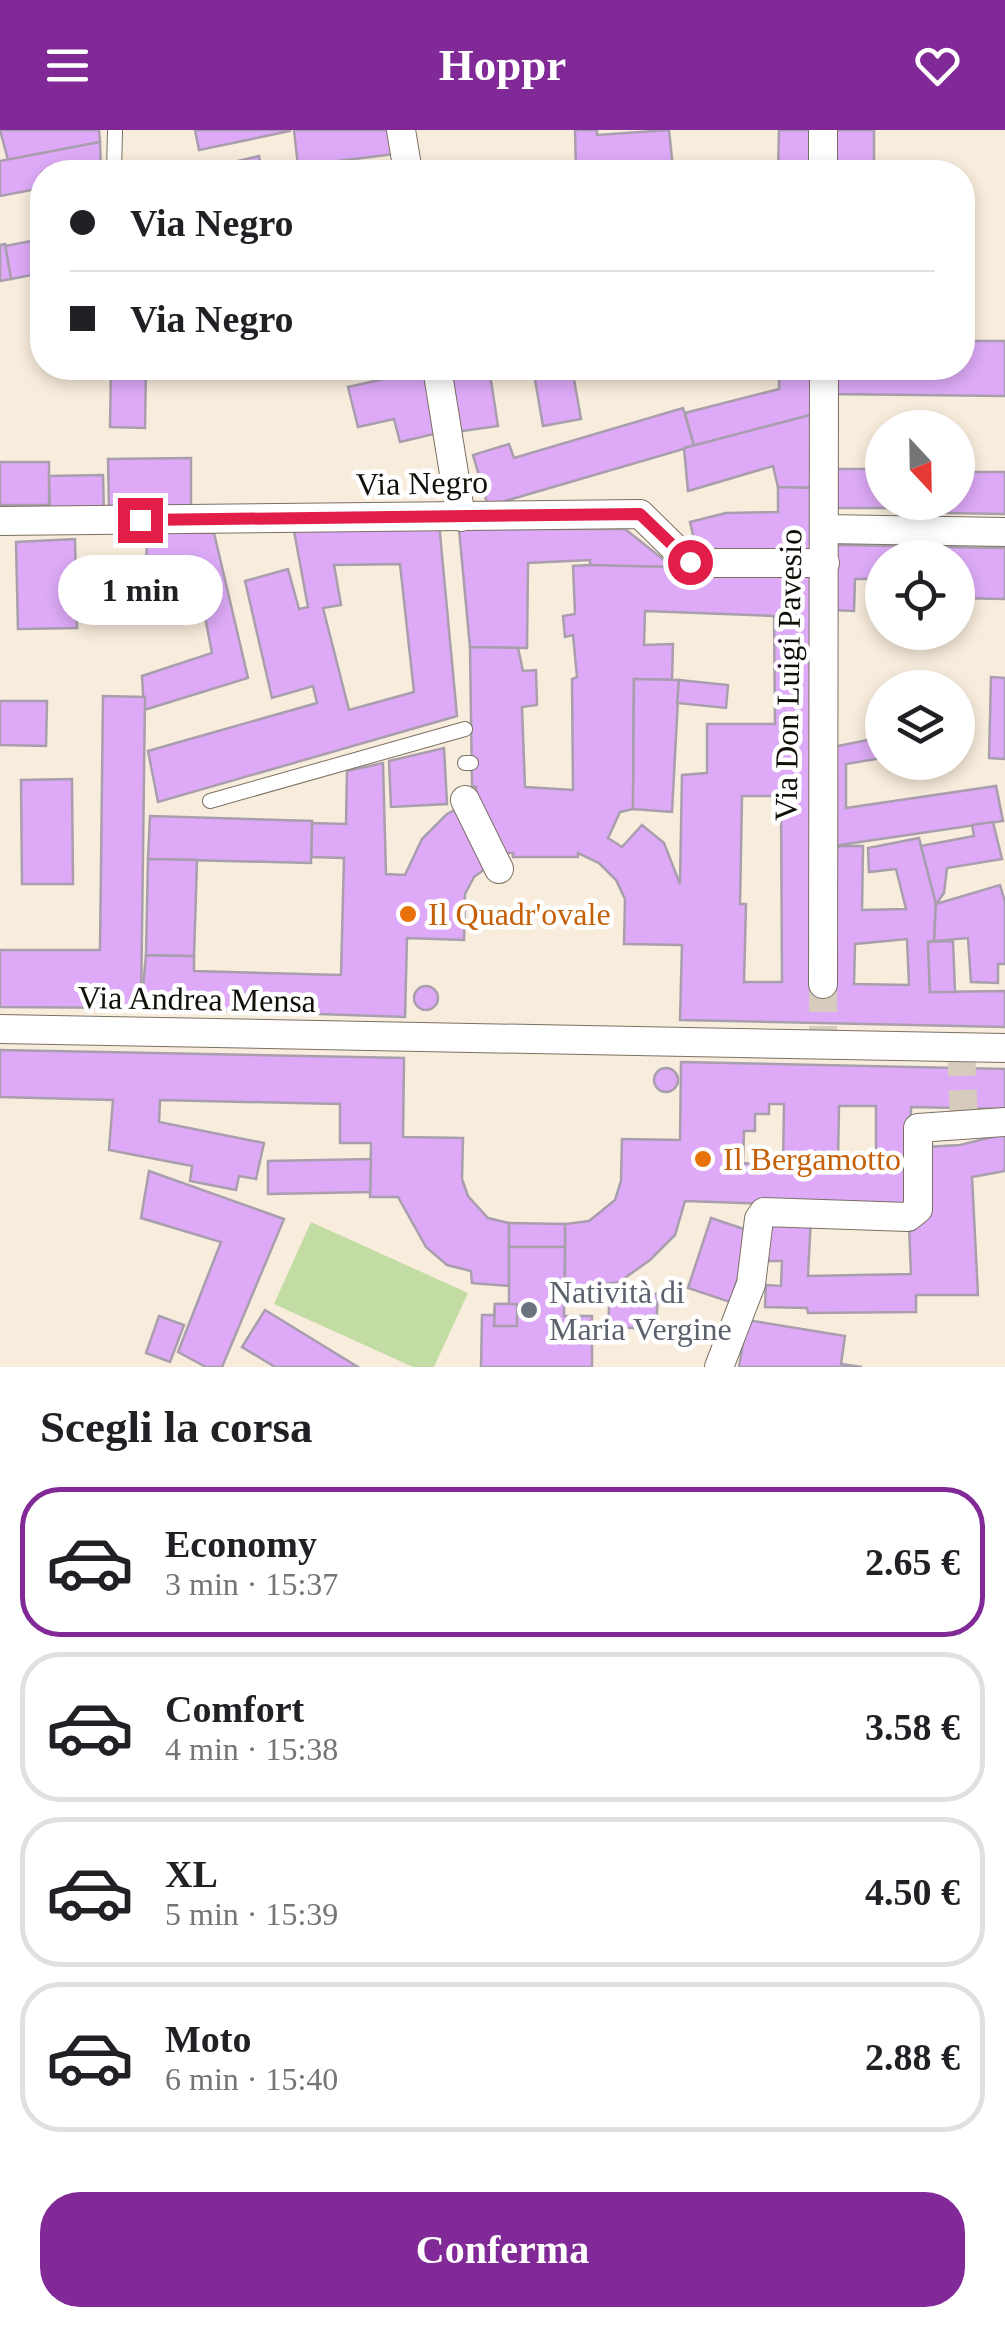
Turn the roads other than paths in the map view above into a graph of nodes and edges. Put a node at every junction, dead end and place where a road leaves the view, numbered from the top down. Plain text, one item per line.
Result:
1 (115, 130) edge
2 (401, 130) edge
3 (823, 130) edge
4 (114, 160) edge
5 (406, 160) edge
6 (823, 160) edge
7 (440, 380) edge
8 (824, 380) edge
9 (461, 518) junction
10 (0, 522) edge
11 (824, 529) junction
12 (1005, 532) edge
13 (825, 563) junction
14 (465, 729) dead end
15 (465, 800) dead end
16 (210, 801) dead end
17 (498, 869) dead end
18 (823, 984) tunnel mouth
19 (0, 1029) edge
20 (1005, 1048) edge
21 (1005, 1122) edge
22 (719, 1367) edge

1 - 4 lane
2 - 5 street
3 - 6 street
7 - 9 street
8 - 11 street, Via Don Luigi Pavesio
9 - 10 street, Via Negro
9 - 13 street, Via Negro
11 - 12 street
11 - 13 street, Via Don Luigi Pavesio
13 - 18 street, Via Don Luigi Pavesio
14 - 16 lane
15 - 17 street
19 - 20 street, Via Andrea Mensa
21 - 22 street

